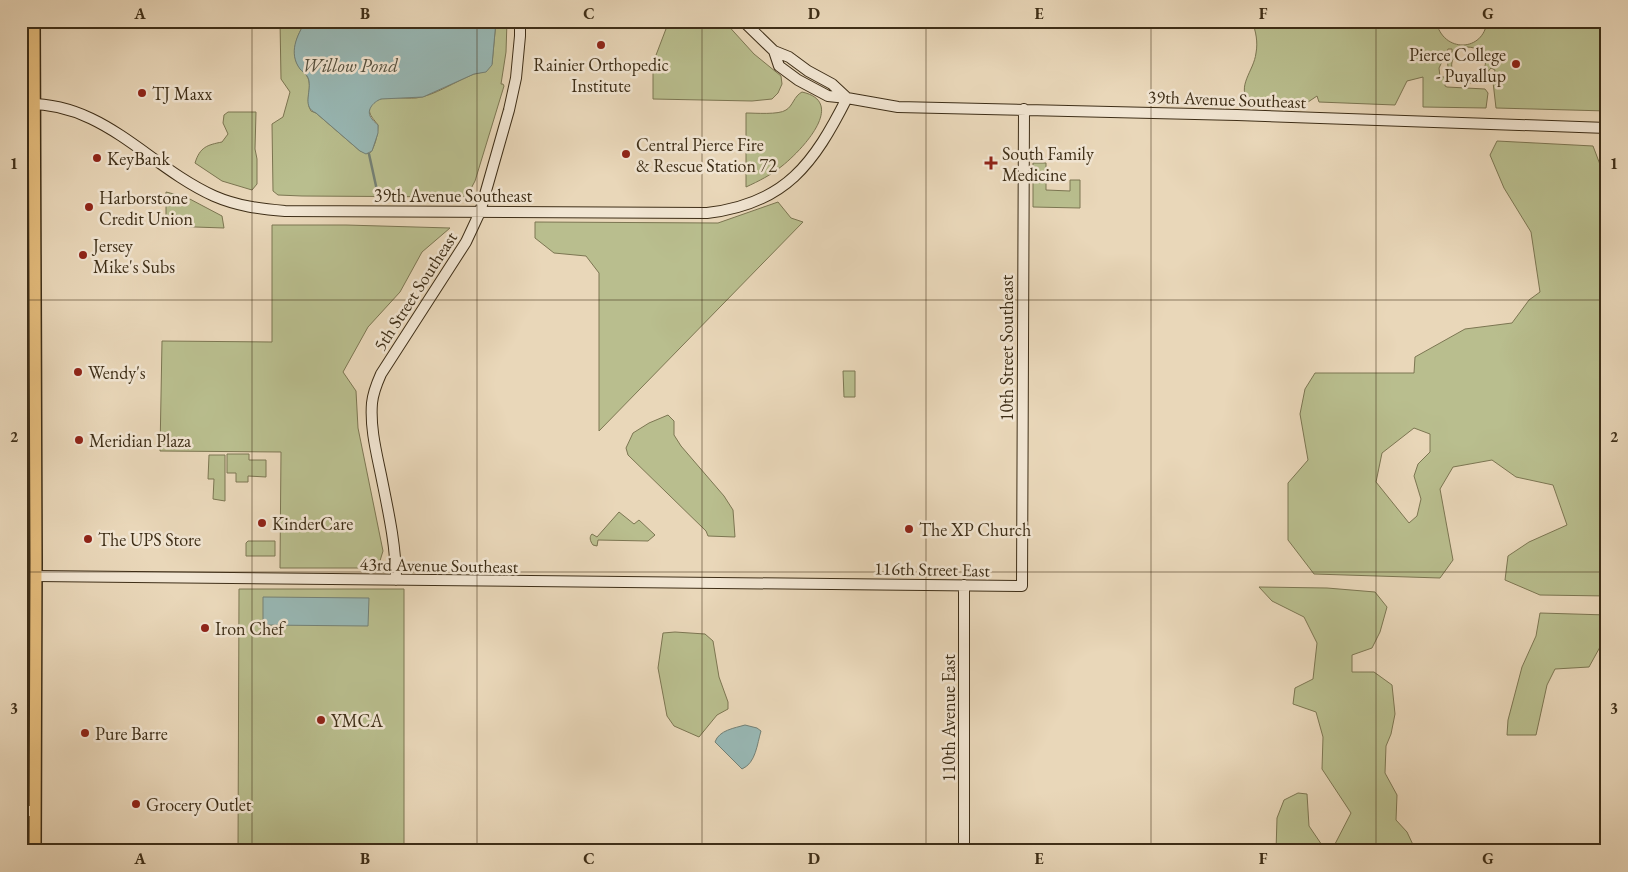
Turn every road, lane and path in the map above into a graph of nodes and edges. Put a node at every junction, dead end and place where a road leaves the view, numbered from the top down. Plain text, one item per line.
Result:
1 (520, 21) edge
2 (743, 21) edge
3 (34, 22) edge
4 (774, 51) junction
5 (21, 68) edge
6 (847, 98) junction
7 (34, 103) junction
8 (21, 104) edge
9 (1024, 109) junction
10 (1607, 128) edge
11 (21, 137) edge
12 (34, 182) junction
13 (480, 212) junction
14 (36, 576) junction
15 (396, 580) junction
16 (842, 584) joint
17 (964, 585) junction
18 (1022, 586) joint
19 (21, 811) edge
20 (36, 812) junction
21 (36, 851) edge
22 (964, 851) edge

1 - 13 street, 5th Street Southeast
2 - 4 street
3 - 5 main road
3 - 7 main road
4 - 6 street, 39th Avenue Southeast
4 - 6 street, 39th Avenue Southeast
6 - 9 street, 39th Avenue Southeast
6 - 13 street, 39th Avenue Southeast
7 - 8 street, 39th Avenue Southeast
7 - 12 main road
7 - 13 street, 39th Avenue Southeast
9 - 10 street, 39th Avenue Southeast
9 - 18 street, 10th Street Southeast
11 - 12 main road
12 - 14 main road
13 - 15 street, 5th Street Southeast
14 - 15 street, 43rd Avenue Southeast
14 - 20 main road
15 - 16 street, 43rd Avenue Southeast
16 - 17 street, 116th Street East
17 - 18 street, 116th Street East
17 - 22 street, 110th Avenue East
19 - 20 street
20 - 21 main road

